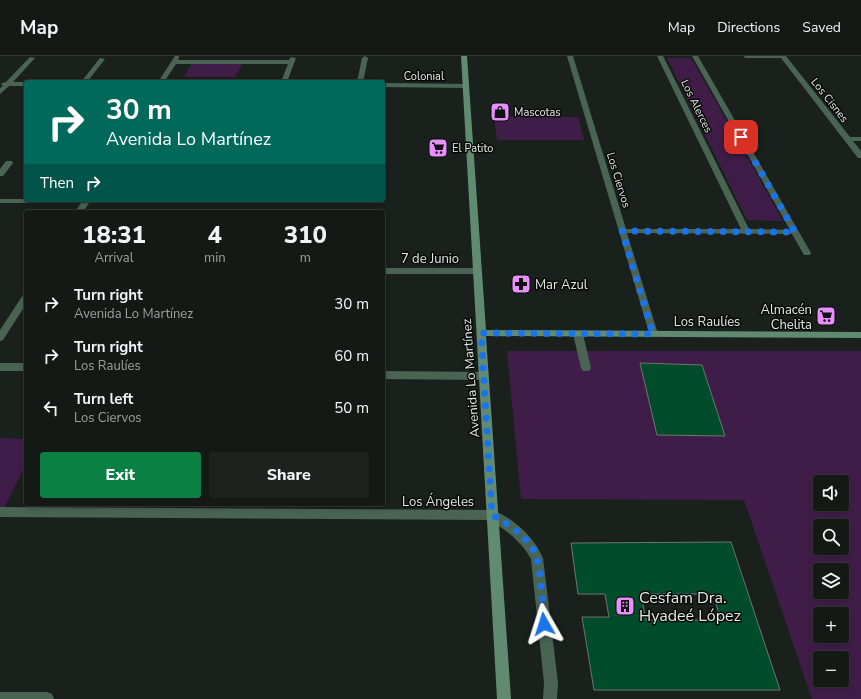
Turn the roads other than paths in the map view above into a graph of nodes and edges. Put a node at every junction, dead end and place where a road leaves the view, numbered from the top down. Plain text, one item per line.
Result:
1 (177, 56) edge
2 (464, 56) edge
3 (570, 56) edge
4 (660, 56) edge
5 (695, 56) edge
6 (746, 56) edge
7 (783, 56) edge
8 (32, 58) dead end
9 (365, 58) dead end
10 (102, 59) dead end
11 (174, 62) junction
12 (86, 80) edge
13 (162, 80) edge
14 (285, 80) edge
15 (360, 80) edge
16 (0, 84) edge
17 (8, 84) junction
18 (24, 84) edge
19 (385, 86) edge
20 (466, 86) junction
21 (0, 92) edge
22 (848, 139) junction
23 (861, 139) edge
24 (861, 156) edge
25 (9, 163) dead end
26 (0, 174) edge
27 (0, 201) edge
28 (24, 201) edge
29 (622, 231) junction
30 (746, 231) junction
31 (795, 232) junction
32 (807, 253) dead end
33 (385, 271) edge
34 (477, 271) junction
35 (24, 300) edge
36 (481, 333) junction
37 (578, 334) junction
38 (653, 334) junction
39 (861, 335) edge
40 (0, 338) edge
41 (0, 367) edge
42 (24, 367) edge
43 (586, 368) dead end
44 (385, 375) edge
45 (484, 376) junction
46 (0, 512) edge
47 (492, 515) junction
48 (0, 698) edge
49 (47, 699) edge
50 (504, 699) edge
51 (550, 699) edge

1 - 11 street
2 - 20 main road, Avenida Lo Martínez
3 - 29 street, Los Ciervos
4 - 30 street, Los Alerces
5 - 31 street, Los Alerces
6 - 7 street
7 - 22 street, Los Cisnes
8 - 17 street
9 - 15 street
10 - 12 street
11 - 13 street
11 - 14 street
16 - 17 street
17 - 18 street
17 - 21 street
19 - 20 street, Colonial
20 - 34 main road, Avenida Lo Martínez
22 - 23 street
22 - 24 street, Los Cisnes
25 - 26 street
27 - 28 street
29 - 30 street
29 - 38 street, Los Ciervos
30 - 31 street
31 - 32 street, Los Alerces
33 - 34 street, 7 de Junio
34 - 36 main road, Avenida Lo Martínez
35 - 40 street
36 - 37 main road, Los Raulíes
36 - 45 main road, Avenida Lo Martínez
37 - 38 main road, Los Raulíes
37 - 43 street
38 - 39 main road, Los Raulíes
41 - 42 street
44 - 45 street
45 - 47 main road, Avenida Lo Martínez
46 - 47 street, Los Ángeles
47 - 50 main road, Avenida Lo Martínez
47 - 51 street
48 - 49 street

